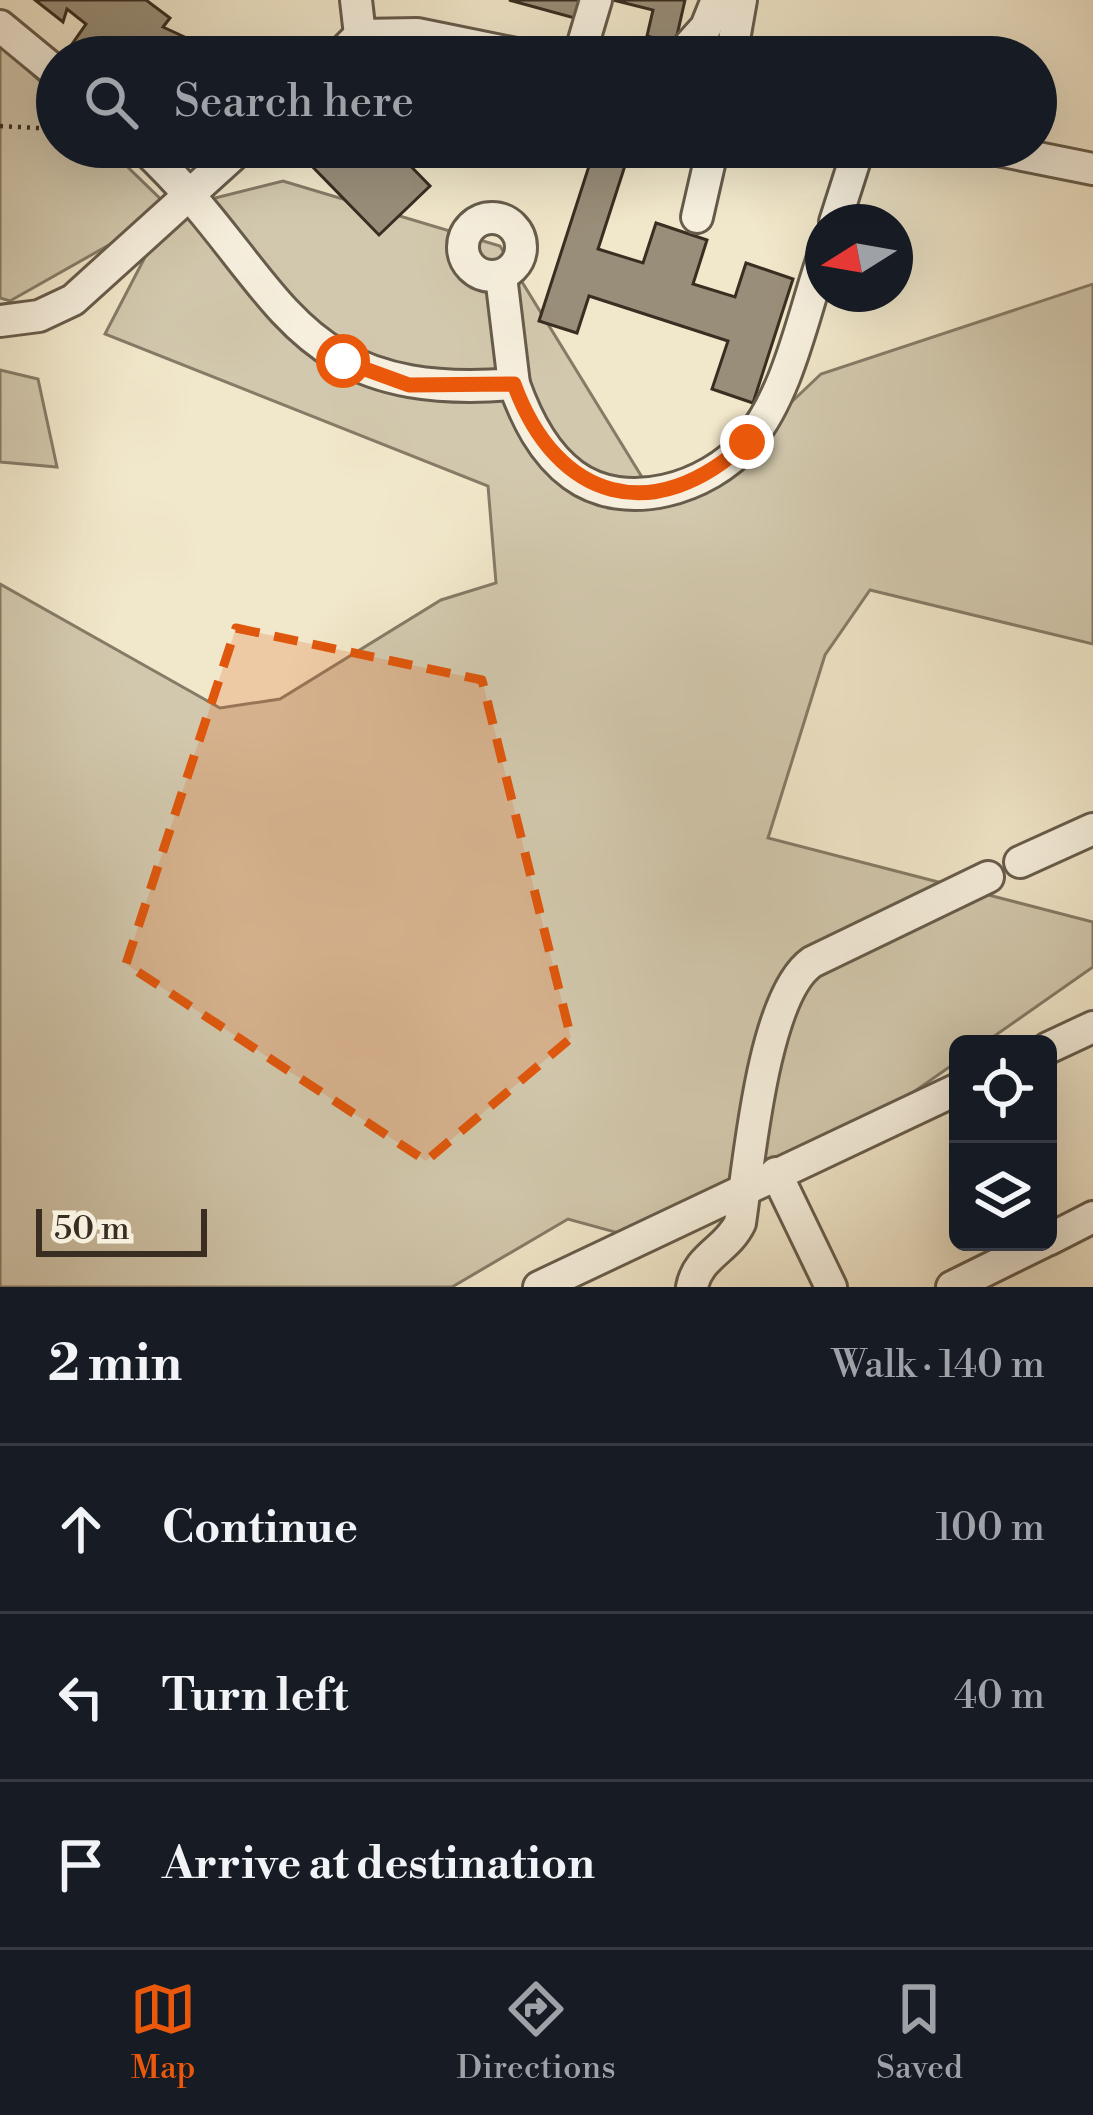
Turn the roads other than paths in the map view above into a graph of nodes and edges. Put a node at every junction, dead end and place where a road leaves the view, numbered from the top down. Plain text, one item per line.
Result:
1 (356, 0) edge
2 (596, 0) edge
3 (727, 2) edge
4 (0, 26) edge
5 (351, 36) edge
6 (585, 36) edge
7 (698, 36) edge
8 (729, 36) edge
9 (36, 56) edge
10 (1057, 162) edge
11 (166, 168) edge
12 (221, 168) edge
13 (708, 168) edge
14 (852, 168) edge
15 (1093, 170) edge
16 (194, 194) junction
17 (841, 204) edge
18 (697, 217) dead end
19 (501, 276) dead end
20 (805, 307) edge
21 (0, 321) edge
22 (514, 384) junction
23 (1093, 830) edge
24 (1020, 862) dead end
25 (988, 878) dead end
26 (1093, 1028) edge
27 (1057, 1044) edge
28 (949, 1093) edge
29 (776, 1173) junction
30 (746, 1187) junction
31 (1093, 1217) edge
32 (1057, 1235) edge
33 (1025, 1251) edge
34 (539, 1287) edge
35 (692, 1287) edge
36 (831, 1287) edge
37 (952, 1287) edge

1 - 5 street
2 - 6 street
3 - 7 street
3 - 8 street
4 - 9 street
10 - 15 street
11 - 16 street
12 - 16 street
13 - 18 street
14 - 17 street
16 - 21 street
16 - 22 street
19 - 22 street
20 - 22 street
23 - 24 street
25 - 30 street
26 - 27 street
28 - 29 street
29 - 30 street
29 - 36 street
30 - 34 street
30 - 35 street
31 - 32 street
33 - 37 street

